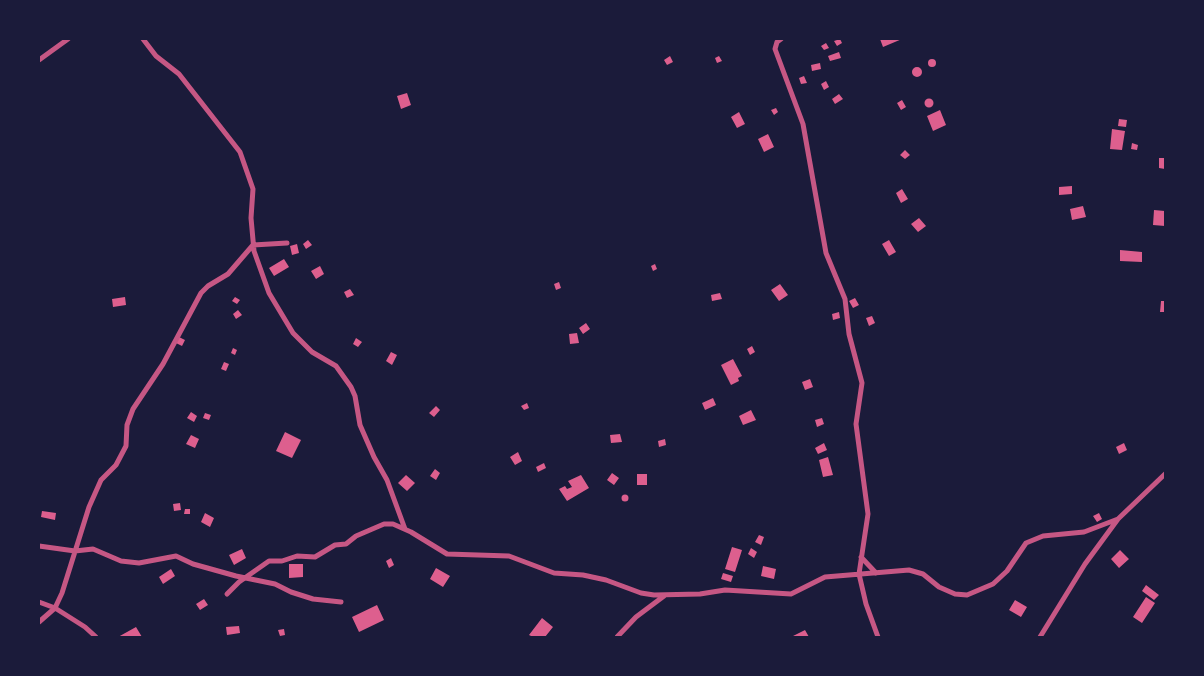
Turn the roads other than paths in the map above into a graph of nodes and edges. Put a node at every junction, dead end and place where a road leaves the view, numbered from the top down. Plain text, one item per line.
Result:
1 (68, 39) edge
2 (143, 39) edge
3 (781, 39) edge
4 (39, 60) edge
5 (286, 243) dead end
6 (253, 245) junction
7 (1165, 474) edge
8 (1118, 519) junction
9 (405, 529) junction
10 (39, 546) edge
11 (74, 551) junction
12 (861, 557) junction
13 (876, 573) junction
14 (859, 574) junction
15 (248, 577) junction
16 (227, 594) dead end
17 (664, 596) junction
18 (39, 602) edge
19 (340, 602) dead end
20 (55, 608) junction
21 (39, 622) edge
22 (96, 637) edge
23 (617, 637) edge
24 (878, 637) edge
25 (1040, 637) edge

1 - 4 street
2 - 6 street
3 - 12 street
5 - 6 street
6 - 9 street
6 - 11 street
7 - 8 street
8 - 13 street
8 - 25 street
9 - 15 street
9 - 17 street
10 - 11 street
11 - 15 street
11 - 20 street
12 - 13 street
12 - 14 street
13 - 14 street
14 - 17 street
14 - 24 street
15 - 16 street
15 - 19 street
17 - 23 street
18 - 20 street
20 - 21 street
20 - 22 street

